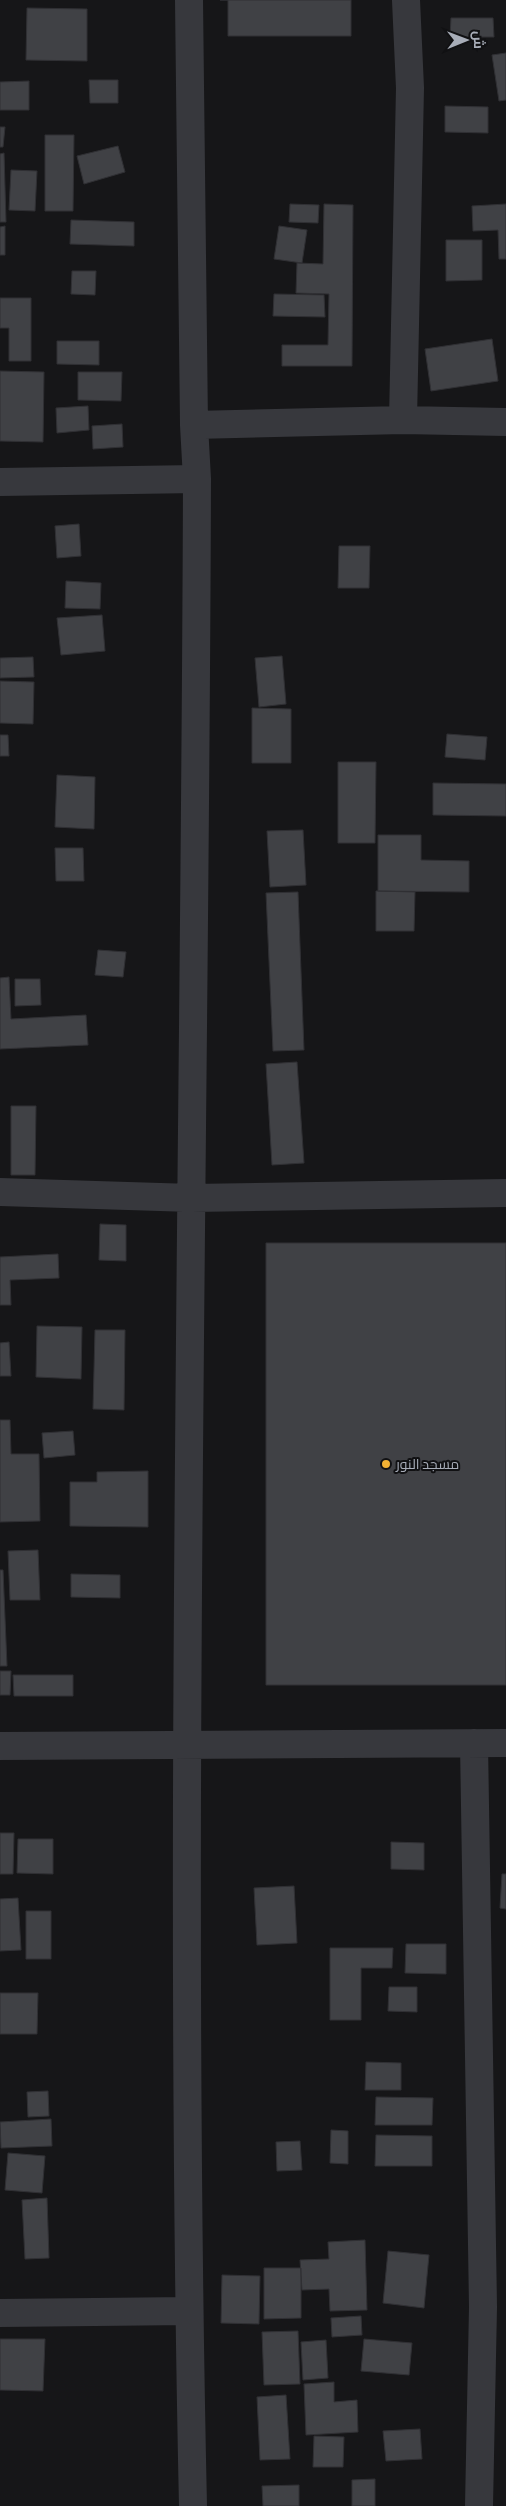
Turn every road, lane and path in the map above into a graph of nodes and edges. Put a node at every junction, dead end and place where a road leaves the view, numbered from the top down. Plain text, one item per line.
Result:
1 (188, 0) edge
2 (406, 0) edge
3 (403, 420) junction
4 (506, 422) edge
5 (194, 425) junction
6 (197, 479) junction
7 (0, 482) edge
8 (0, 1192) edge
9 (506, 1193) edge
10 (192, 1198) junction
11 (474, 1743) junction
12 (506, 1743) edge
13 (186, 1744) junction
14 (0, 1746) edge
15 (495, 2306) edge
16 (189, 2311) junction
17 (0, 2312) edge
18 (193, 2506) edge
19 (479, 2506) edge

1 - 5 street
2 - 3 street
3 - 4 street
3 - 5 street
5 - 6 street
6 - 7 street
6 - 10 street
8 - 10 street
9 - 10 street
10 - 13 street
11 - 12 street
11 - 13 street
11 - 15 street
13 - 14 street
13 - 16 street
15 - 19 street
16 - 17 street
16 - 18 street

